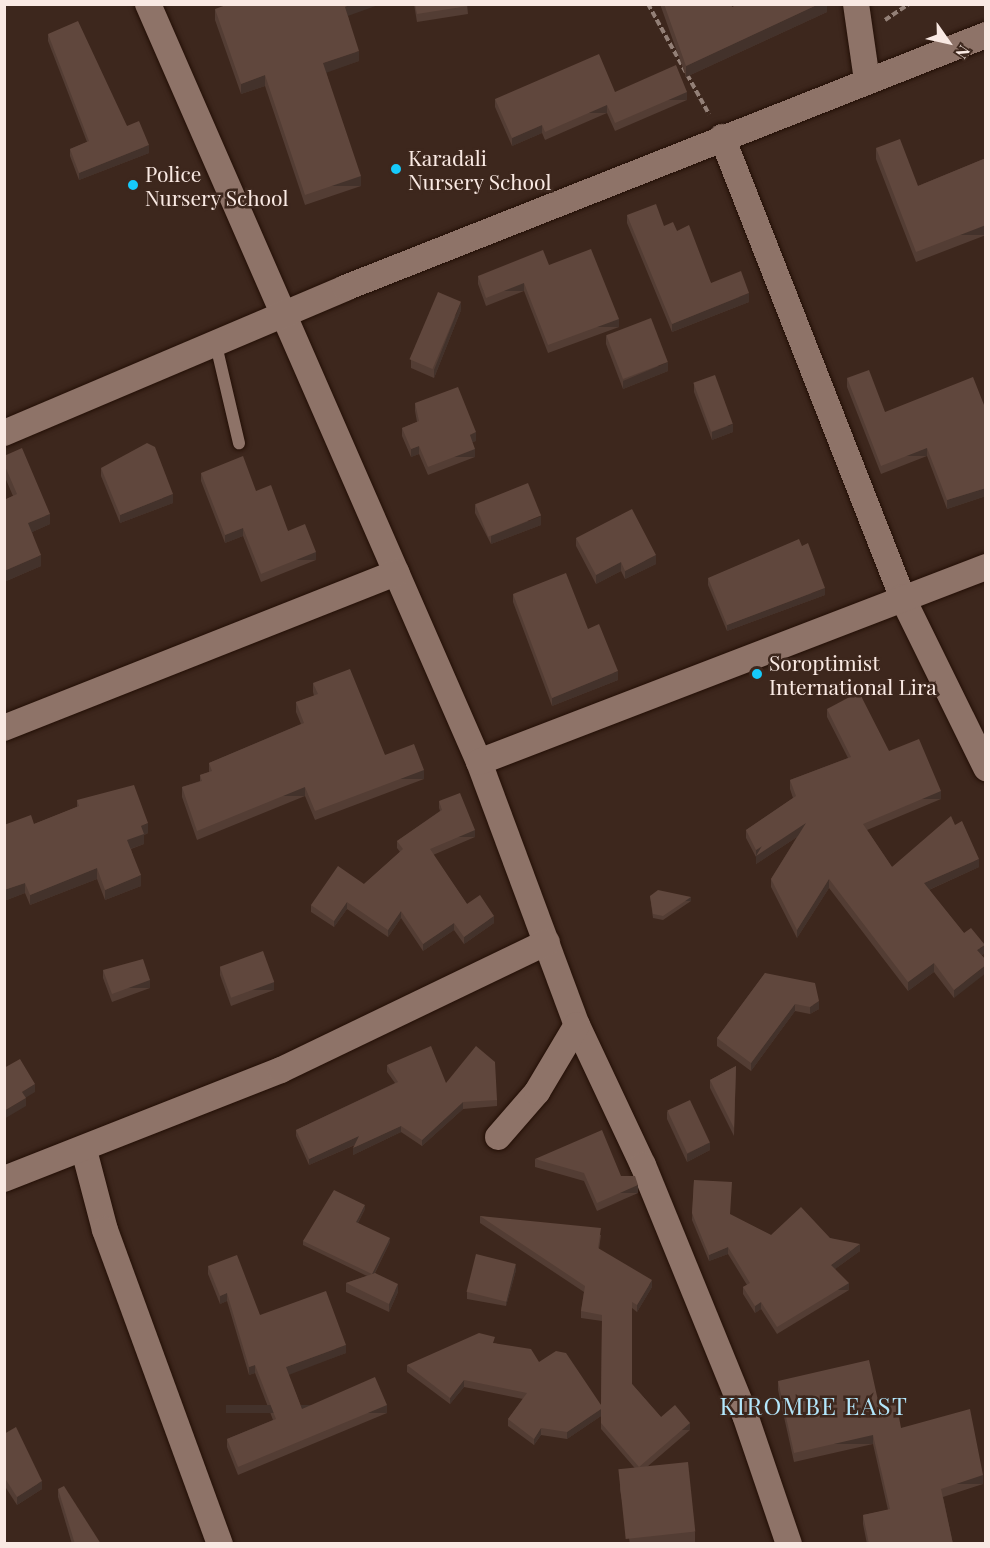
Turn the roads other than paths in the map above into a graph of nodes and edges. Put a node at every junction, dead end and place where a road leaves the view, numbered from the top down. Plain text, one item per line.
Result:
1 (148, 4) edge
2 (856, 4) edge
3 (986, 34) edge
4 (867, 80) junction
5 (722, 137) junction
6 (280, 316) junction
7 (216, 345) junction
8 (4, 433) edge
9 (239, 443) dead end
10 (986, 567) edge
11 (396, 573) junction
12 (902, 597) junction
13 (4, 728) edge
14 (479, 762) junction
15 (986, 768) edge
16 (547, 942) junction
17 (577, 1025) junction
18 (498, 1137) dead end
19 (84, 1150) junction
20 (4, 1179) edge
21 (220, 1544) edge
22 (789, 1544) edge

1 - 6 street
2 - 4 street
3 - 4 street
4 - 5 street
5 - 6 street
5 - 12 street
6 - 7 street
6 - 11 street
7 - 8 street
7 - 9 lane
10 - 12 street
11 - 13 street
11 - 14 street
12 - 14 street
12 - 15 street
14 - 16 street
16 - 17 street
16 - 19 street
17 - 18 street
17 - 22 street
19 - 20 street
19 - 21 street

